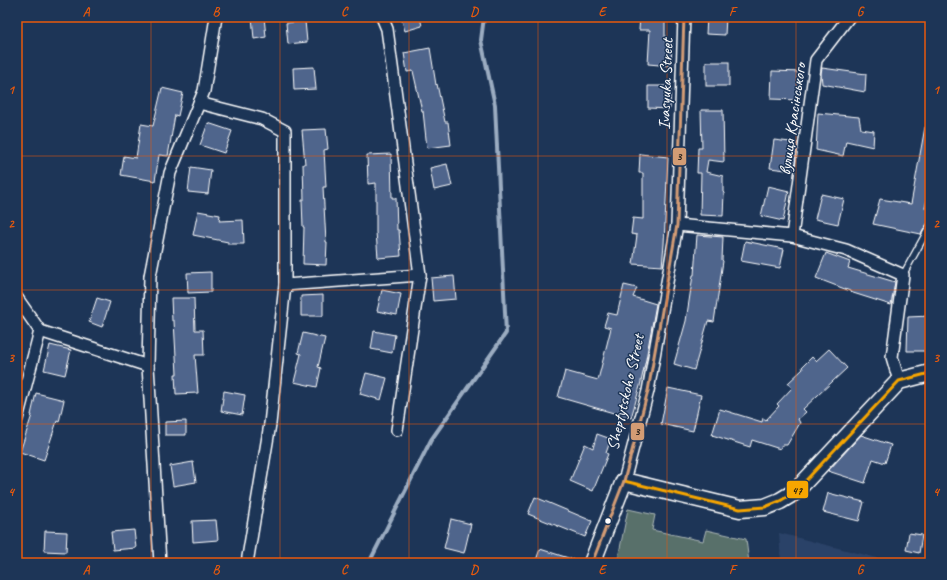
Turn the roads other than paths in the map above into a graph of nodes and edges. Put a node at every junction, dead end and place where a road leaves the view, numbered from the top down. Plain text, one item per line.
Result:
1 (216, 17) edge
2 (382, 17) edge
3 (684, 17) edge
4 (849, 17) edge
5 (199, 103) junction
6 (677, 225) junction
7 (930, 226) edge
8 (792, 236) junction
9 (420, 275) junction
10 (903, 275) junction
11 (285, 285) junction
12 (17, 298) edge
13 (40, 332) junction
14 (148, 366) junction
15 (930, 373) edge
16 (899, 381) junction
17 (17, 419) edge
18 (397, 430) dead end
19 (624, 481) junction
20 (160, 563) edge
21 (247, 563) edge
22 (592, 563) edge

1 - 5 street
2 - 9 street
3 - 6 street, Ivasyuka Street
4 - 8 street, вулиця Красінського
5 - 11 street
5 - 14 street
6 - 8 street
6 - 19 street, Sheptytskoho Street
7 - 10 lane
8 - 10 street
9 - 11 street
9 - 18 street
10 - 16 street
11 - 21 street
12 - 13 street
13 - 14 street
13 - 17 street
14 - 20 street
15 - 16 street
16 - 19 street
19 - 22 street, Sheptytskoho Street

